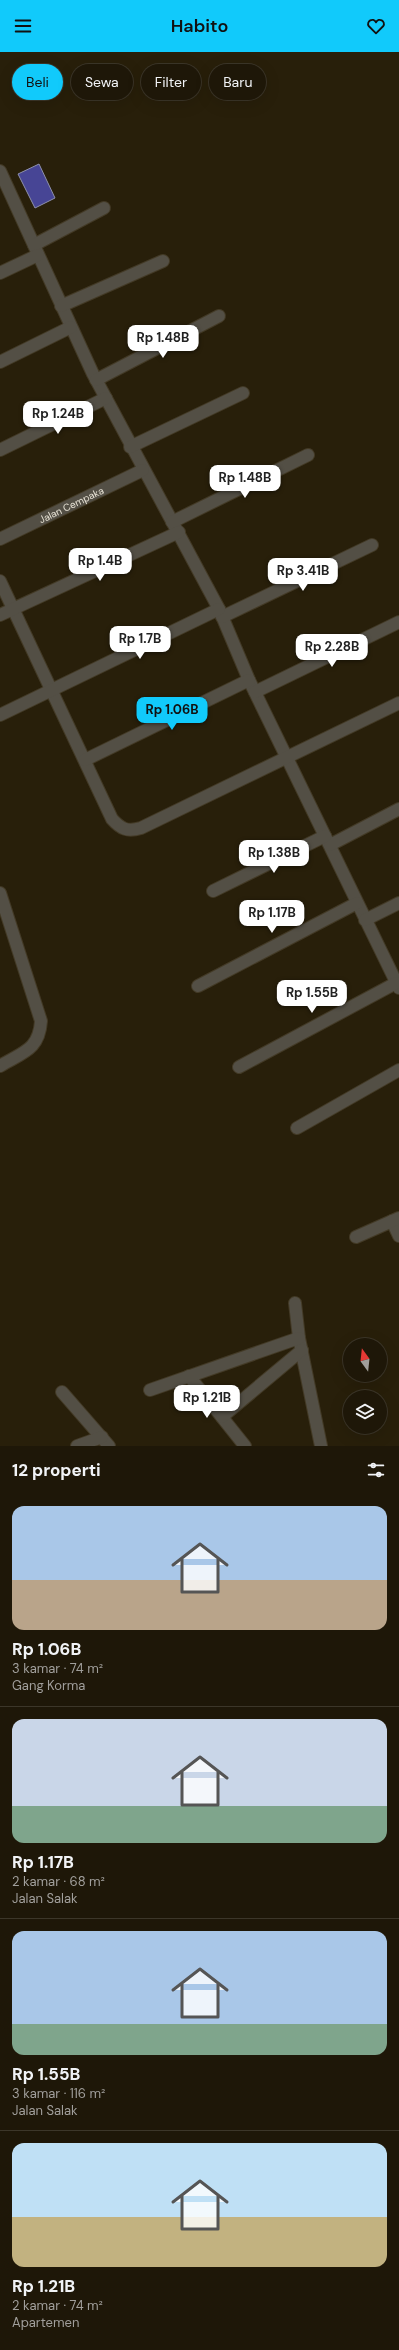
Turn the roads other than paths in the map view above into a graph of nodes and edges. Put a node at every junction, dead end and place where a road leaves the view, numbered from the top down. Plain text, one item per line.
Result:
1 (0, 171) edge
2 (3, 186) edge
3 (104, 208) dead end
4 (36, 250) junction
5 (163, 261) dead end
6 (0, 273) edge
7 (61, 306) junction
8 (219, 316) dead end
9 (71, 327) junction
10 (0, 362) edge
11 (96, 380) junction
12 (243, 393) dead end
13 (106, 398) junction
14 (130, 447) junction
15 (0, 450) edge
16 (308, 455) dead end
17 (143, 470) junction
18 (175, 527) junction
19 (0, 539) edge
20 (372, 545) dead end
21 (0, 581) edge
22 (12, 609) junction
23 (221, 613) junction
24 (0, 615) edge
25 (399, 622) edge
26 (249, 680) junction
27 (51, 690) junction
28 (255, 692) junction
29 (399, 703) edge
30 (0, 715) edge
31 (286, 756) junction
32 (84, 760) junction
33 (399, 809) edge
34 (327, 840) junction
35 (213, 891) dead end
36 (0, 893) edge
37 (357, 903) junction
38 (399, 903) edge
39 (365, 920) junction
40 (198, 986) dead end
41 (398, 986) edge
42 (0, 1066) edge
43 (239, 1067) dead end
44 (399, 1070) edge
45 (297, 1128) dead end
46 (396, 1220) edge
47 (399, 1236) edge
48 (356, 1238) dead end
49 (295, 1303) dead end
50 (300, 1344) junction
51 (189, 1376) junction
52 (150, 1390) dead end
53 (62, 1392) dead end
54 (222, 1417) junction
55 (106, 1442) edge
56 (77, 1446) edge
57 (245, 1446) edge
58 (322, 1446) edge

1 - 2 street
2 - 4 street
3 - 4 street
4 - 6 street
4 - 7 street
5 - 7 street
7 - 9 street
8 - 11 street
9 - 10 street
9 - 11 street
11 - 13 street
12 - 14 street
13 - 14 street
13 - 15 street
14 - 17 street
16 - 18 street
17 - 18 street
17 - 19 street, Jalan Cempaka
18 - 22 street
18 - 23 street
20 - 23 street
21 - 22 street
22 - 24 street
22 - 27 street
23 - 26 street
23 - 27 street
25 - 28 street
26 - 28 street
26 - 32 street
27 - 30 street
27 - 32 street
28 - 31 street
29 - 31 street
31 - 32 street
31 - 34 street
33 - 34 street
34 - 35 street
34 - 37 street
36 - 42 street
37 - 39 street
37 - 40 street
38 - 39 street
39 - 41 street
41 - 43 street
44 - 45 street
46 - 47 street
46 - 48 street
49 - 50 street
50 - 51 street
50 - 54 street
50 - 58 street
51 - 52 street
51 - 54 street
53 - 55 street
54 - 57 street
55 - 56 street

